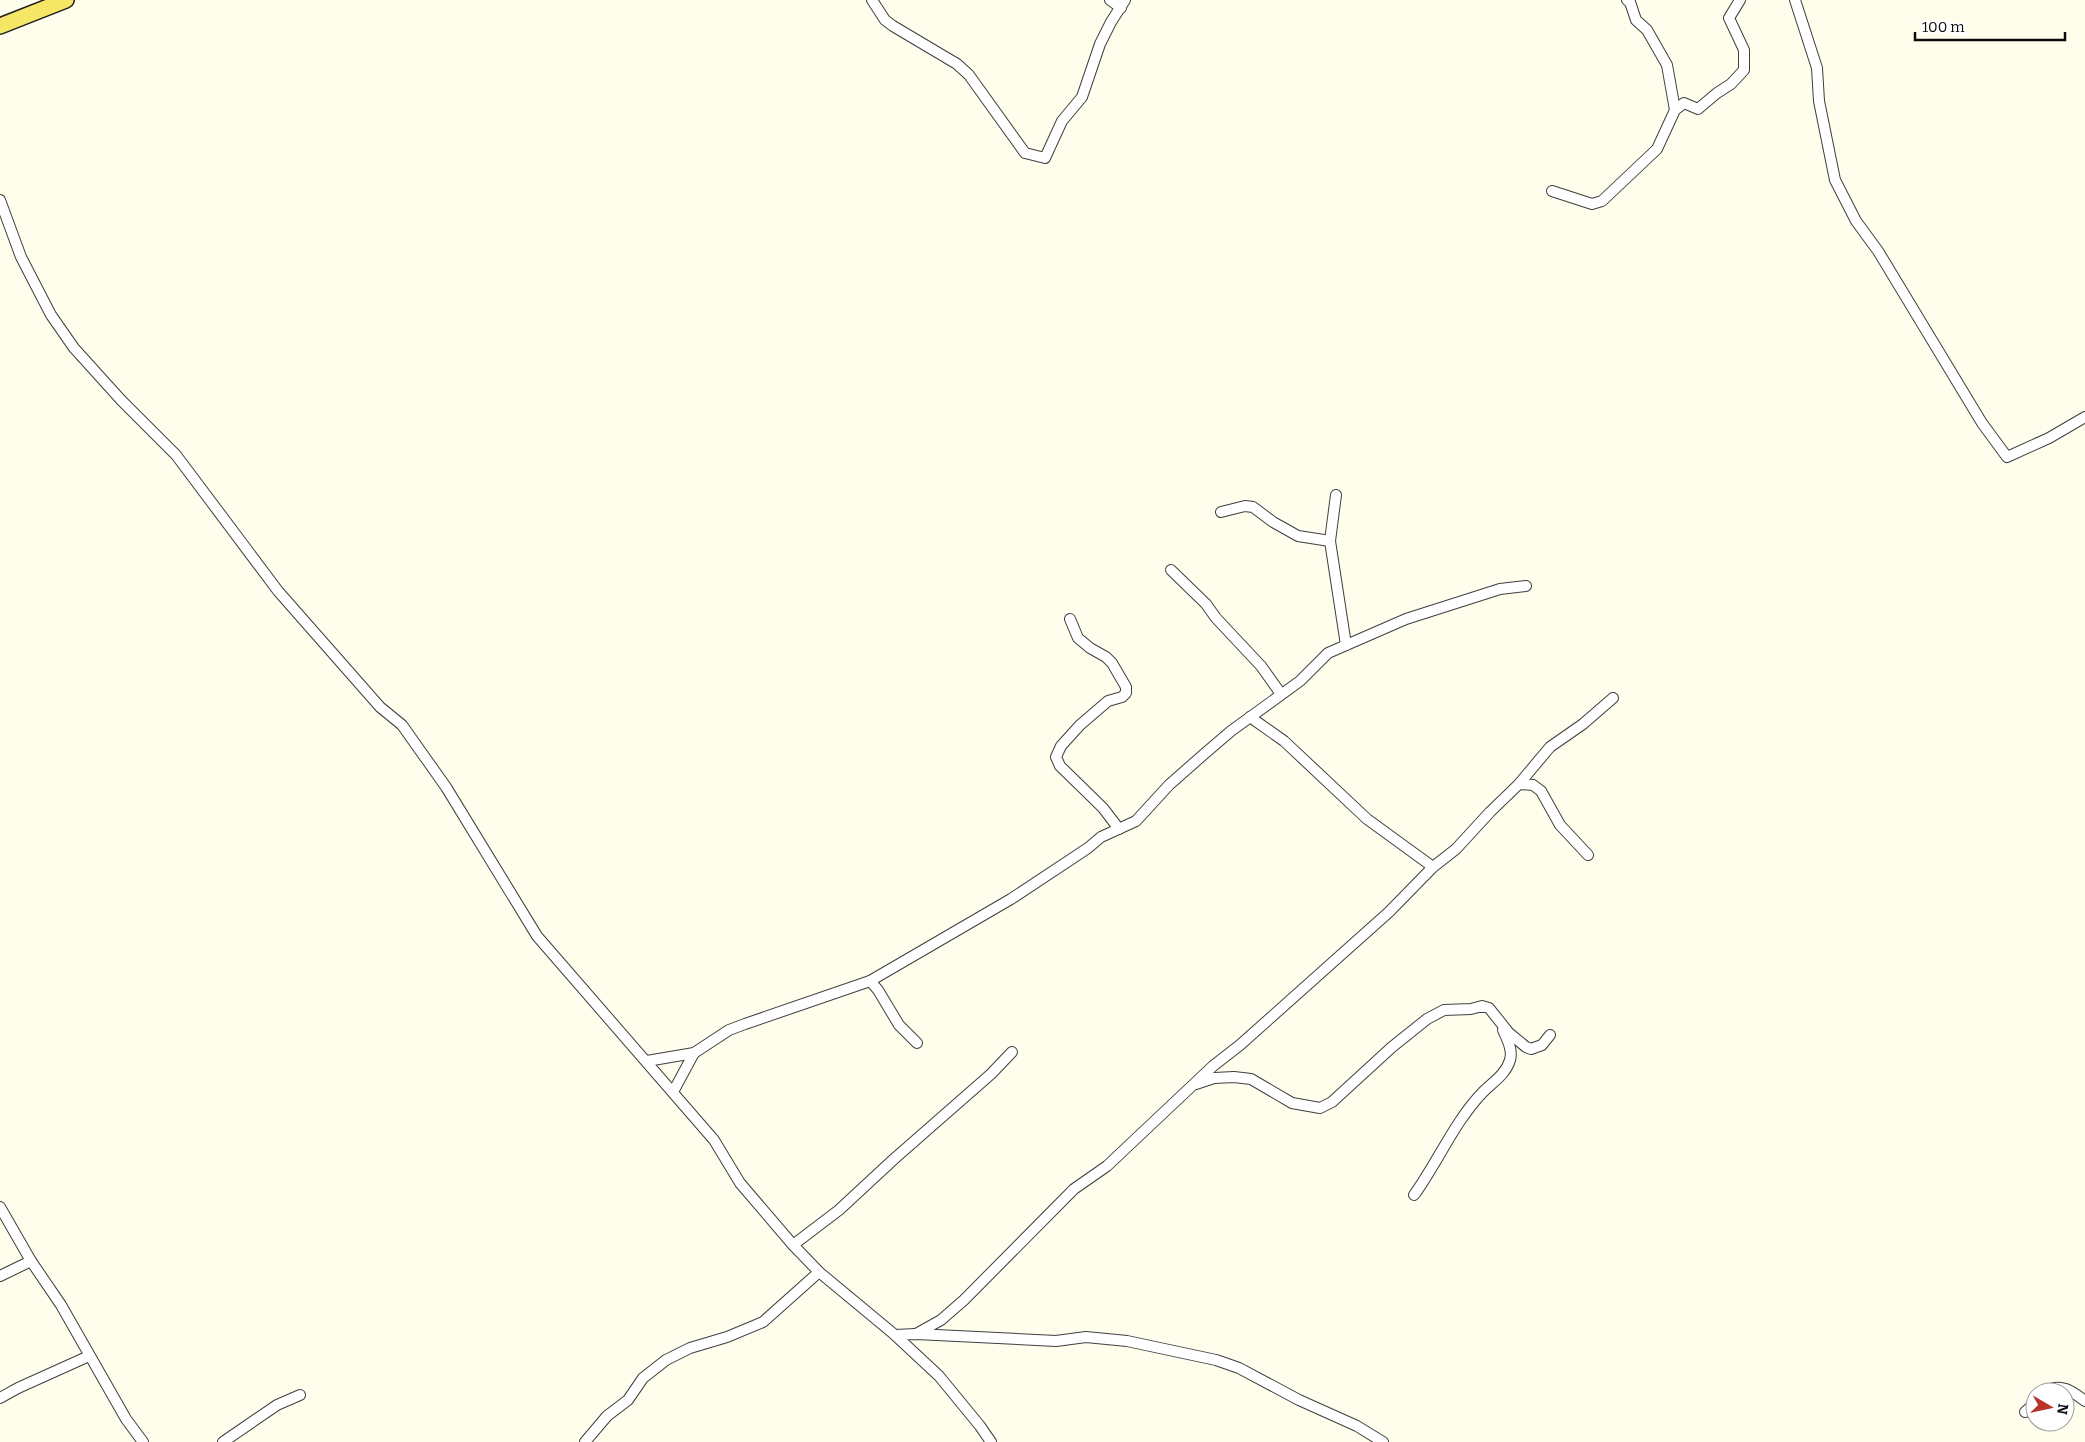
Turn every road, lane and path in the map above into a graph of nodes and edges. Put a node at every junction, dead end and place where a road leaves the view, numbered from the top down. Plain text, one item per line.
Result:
1 (66, 0) edge
2 (872, 0) edge
3 (1110, 0) edge
4 (1627, 0) edge
5 (1740, 0) edge
6 (1795, 0) edge
7 (1123, 4) edge
8 (0, 26) edge
9 (1675, 110) junction
10 (1552, 191) dead end
11 (0, 200) edge
12 (2085, 417) edge
13 (1336, 495) dead end
14 (1221, 512) dead end
15 (1330, 541) junction
16 (1171, 570) dead end
17 (1526, 586) dead end
18 (1070, 619) dead end
19 (1346, 645) junction
20 (1281, 694) junction
21 (1613, 698) dead end
22 (1250, 717) junction
23 (1518, 784) junction
24 (1119, 829) junction
25 (1588, 854) dead end
26 (1433, 867) junction
27 (870, 981) junction
28 (1499, 1022) junction
29 (1550, 1035) dead end
30 (917, 1043) dead end
31 (1012, 1052) dead end
32 (694, 1053) junction
33 (647, 1061) junction
34 (1195, 1084) junction
35 (673, 1092) junction
36 (1414, 1195) dead end
37 (0, 1207) edge
38 (793, 1245) junction
39 (31, 1261) junction
40 (819, 1272) junction
41 (0, 1276) edge
42 (895, 1334) junction
43 (916, 1334) junction
44 (89, 1356) junction
45 (300, 1395) dead end
46 (0, 1398) edge
47 (143, 1442) edge
48 (223, 1442) edge
49 (585, 1442) edge
50 (991, 1442) edge
51 (1383, 1442) edge

1 - 8 main road
2 - 7 street
3 - 7 street
4 - 9 street
5 - 9 street
6 - 12 street
9 - 10 street
11 - 33 street
13 - 15 street
14 - 15 street
15 - 19 street
16 - 20 street
17 - 19 street
18 - 24 street
19 - 20 street
20 - 22 street
21 - 23 street
22 - 24 street
22 - 26 street
23 - 25 street
23 - 26 street
24 - 27 street
26 - 34 street
27 - 30 street
27 - 32 street
28 - 29 street
28 - 34 street
28 - 36 street
31 - 38 street
32 - 33 street
32 - 35 street
33 - 35 street
34 - 43 street
35 - 38 street
37 - 39 street
38 - 40 street
39 - 41 street
39 - 44 street
40 - 42 street
40 - 49 street
42 - 43 street
42 - 50 street
43 - 51 street
44 - 46 street
44 - 47 street
45 - 48 street

